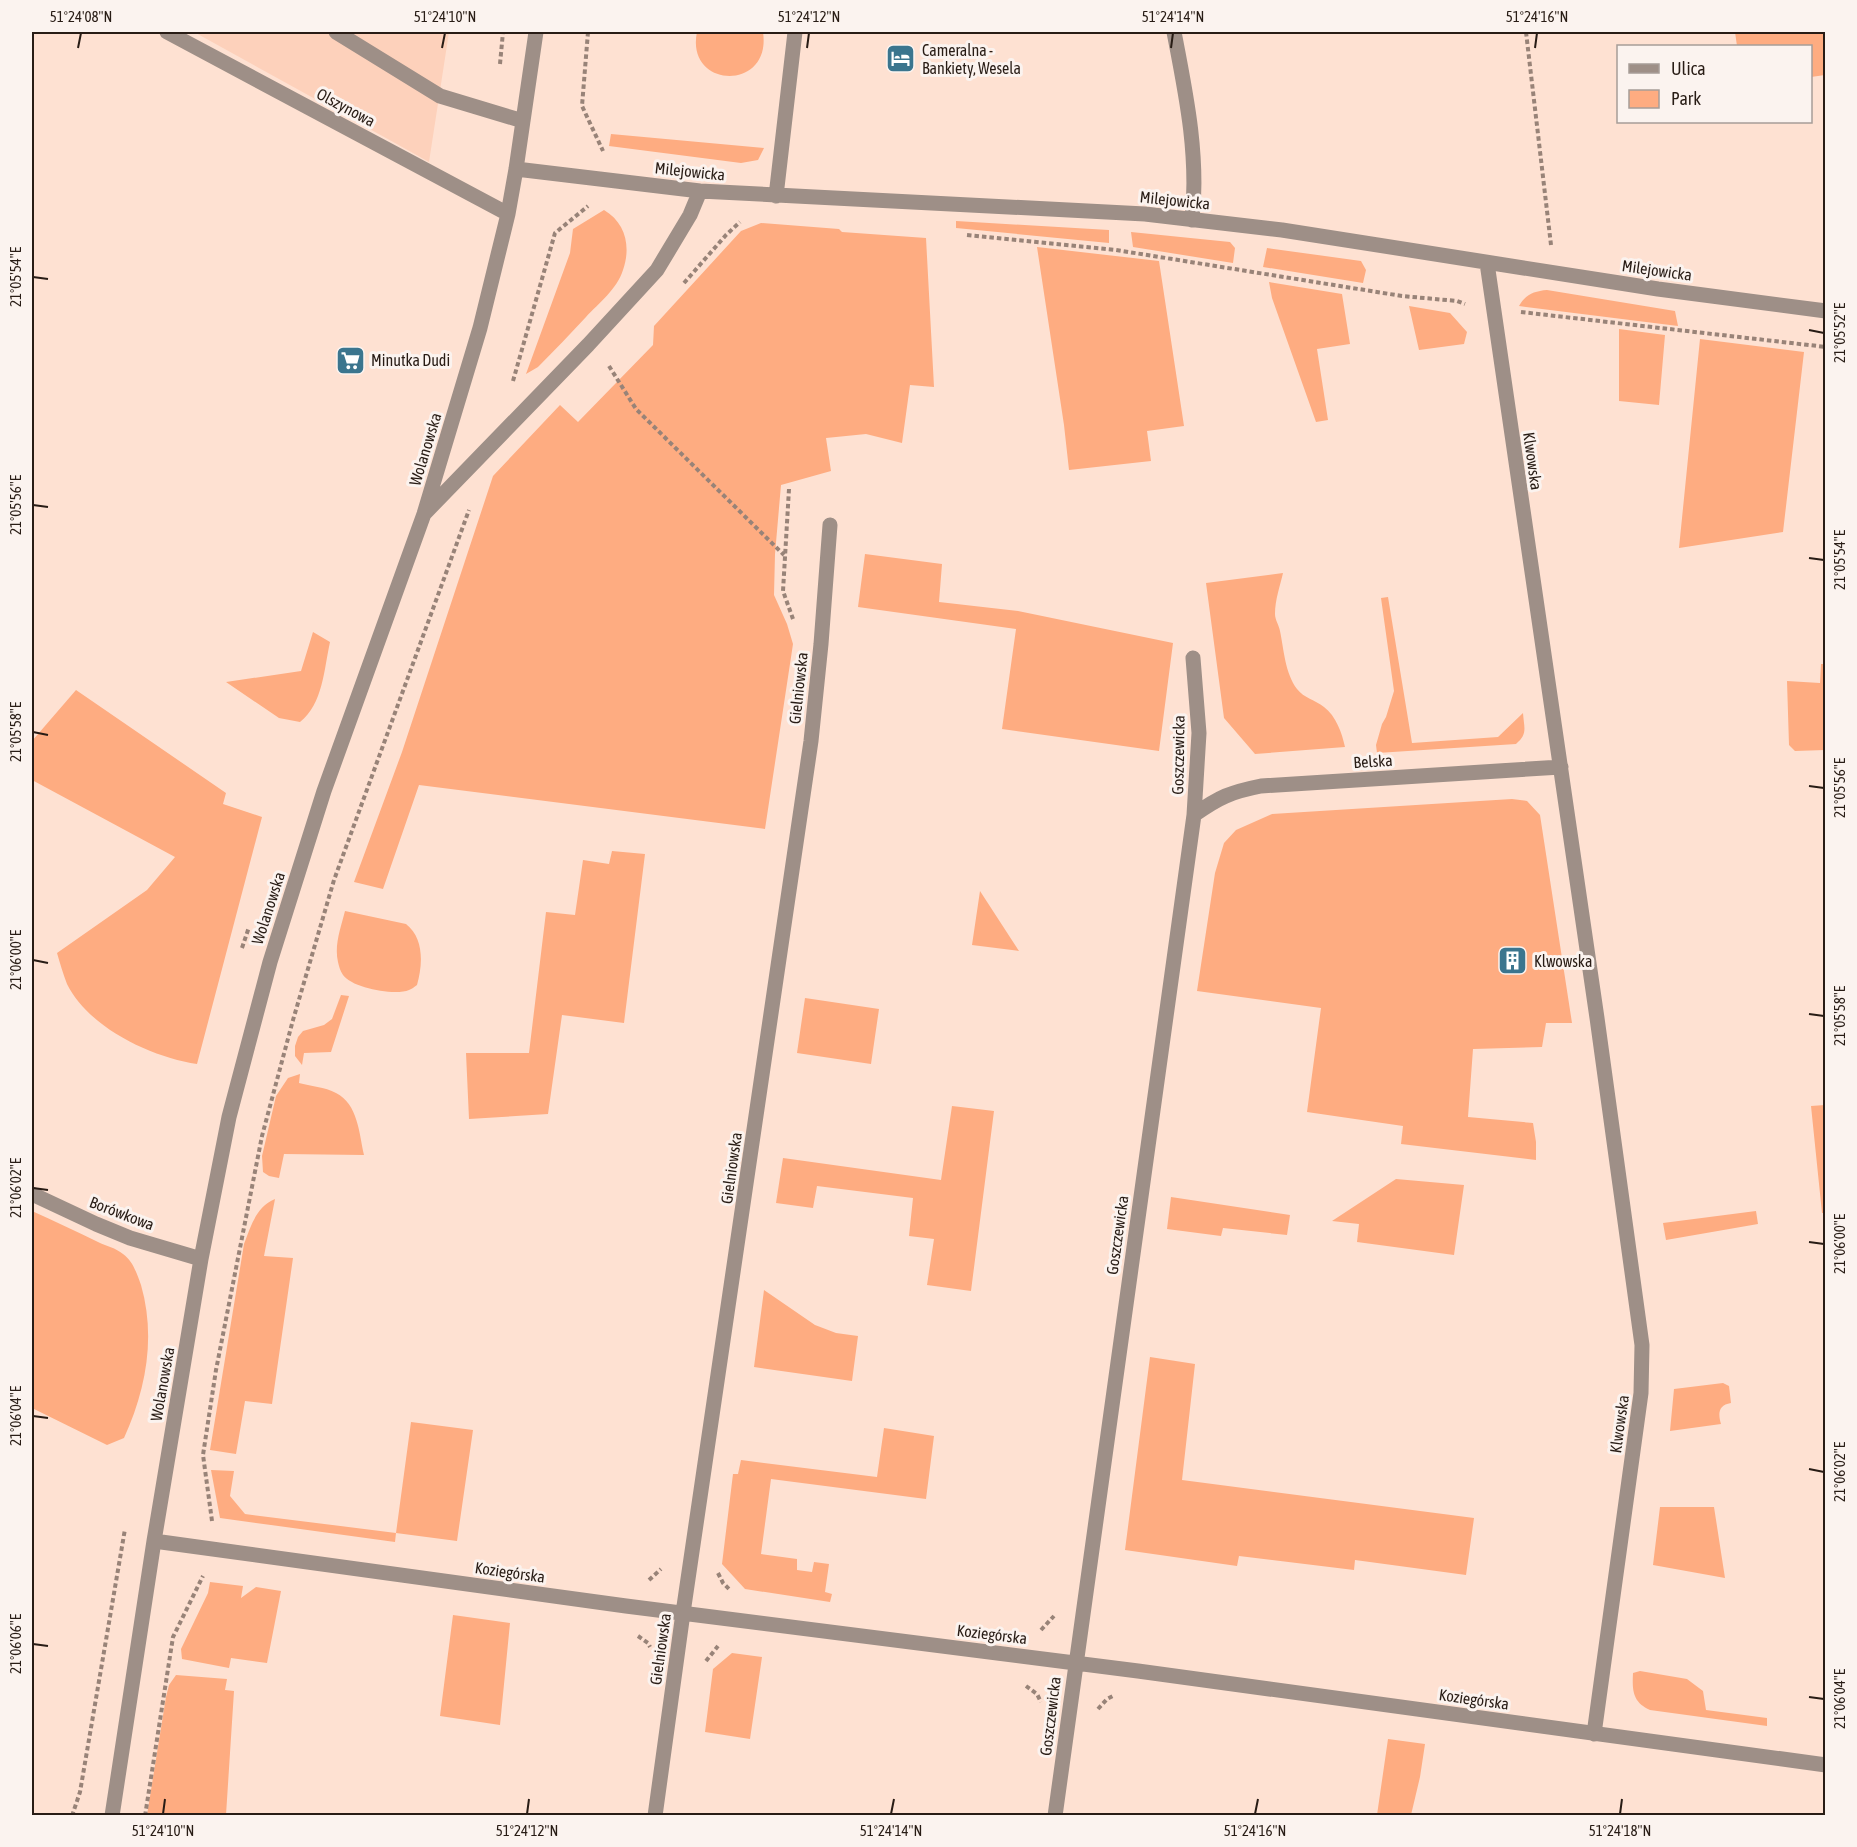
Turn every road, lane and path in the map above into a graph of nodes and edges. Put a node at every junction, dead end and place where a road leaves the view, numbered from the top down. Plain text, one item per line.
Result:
1 (167, 32) edge
2 (336, 32) edge
3 (536, 32) edge
4 (588, 32) edge
5 (795, 32) edge
6 (1174, 32) edge
7 (1526, 32) edge
8 (524, 121) junction
9 (604, 155) dead end
10 (516, 169) junction
11 (700, 191) junction
12 (776, 196) junction
13 (590, 204) dead end
14 (508, 214) junction
15 (745, 219) dead end
16 (1192, 219) junction
17 (966, 235) dead end
18 (1487, 263) junction
19 (1554, 273) junction
20 (680, 288) dead end
21 (1826, 311) edge
22 (1493, 312) junction
23 (1826, 347) edge
24 (602, 373) dead end
25 (512, 388) dead end
26 (789, 489) dead end
27 (472, 499) dead end
28 (424, 514) junction
29 (830, 525) dead end
30 (784, 555) junction
31 (794, 621) dead end
32 (1193, 658) dead end
33 (1561, 767) junction
34 (1194, 815) junction
35 (32, 1194) edge
36 (201, 1259) junction
37 (154, 1541) junction
38 (208, 1548) junction
39 (663, 1566) dead end
40 (716, 1571) dead end
41 (203, 1575) junction
42 (213, 1576) dead end
43 (641, 1583) dead end
44 (736, 1594) dead end
45 (1055, 1612) dead end
46 (683, 1613) junction
47 (1035, 1632) dead end
48 (630, 1634) dead end
49 (723, 1644) dead end
50 (653, 1653) dead end
51 (1075, 1662) junction
52 (703, 1666) dead end
53 (1021, 1683) dead end
54 (1119, 1694) dead end
55 (1043, 1706) dead end
56 (1096, 1714) dead end
57 (1594, 1734) junction
58 (1826, 1765) edge
59 (112, 1815) edge
60 (146, 1815) edge
61 (656, 1815) edge
62 (1055, 1815) edge

1 - 14 street, Olszynowa
2 - 8 street
3 - 8 street, Wolanowska
4 - 9 path
5 - 12 street
6 - 16 street
7 - 19 path
8 - 10 street, Wolanowska
10 - 11 street, Milejowicka
10 - 14 street, Wolanowska
11 - 12 street, Milejowicka
11 - 28 street
12 - 16 street, Milejowicka
13 - 25 path
14 - 28 street, Wolanowska
15 - 20 path
16 - 18 street, Milejowicka
17 - 22 path
18 - 19 street, Milejowicka
18 - 22 street, Klwowska
19 - 21 street, Milejowicka
22 - 23 path
22 - 33 street, Klwowska
24 - 30 path
26 - 30 path
27 - 38 path
28 - 36 street, Wolanowska
29 - 46 street, Gielniowska
30 - 31 path
32 - 34 street, Goszczewicka
33 - 34 street, Belska
33 - 57 street, Klwowska
34 - 51 street, Goszczewicka
35 - 36 street, Borówkowa
36 - 37 street, Wolanowska
37 - 38 street, Koziegórska
37 - 59 street, Wolanowska
38 - 41 path
38 - 46 street, Koziegórska
39 - 43 path
40 - 44 path
41 - 42 path
41 - 60 path
45 - 47 path
46 - 51 street, Koziegórska
46 - 61 street, Gielniowska
48 - 50 path
49 - 52 path
51 - 57 street, Koziegórska
51 - 62 street, Goszczewicka
53 - 55 path
54 - 56 path
57 - 58 street, Koziegórska

